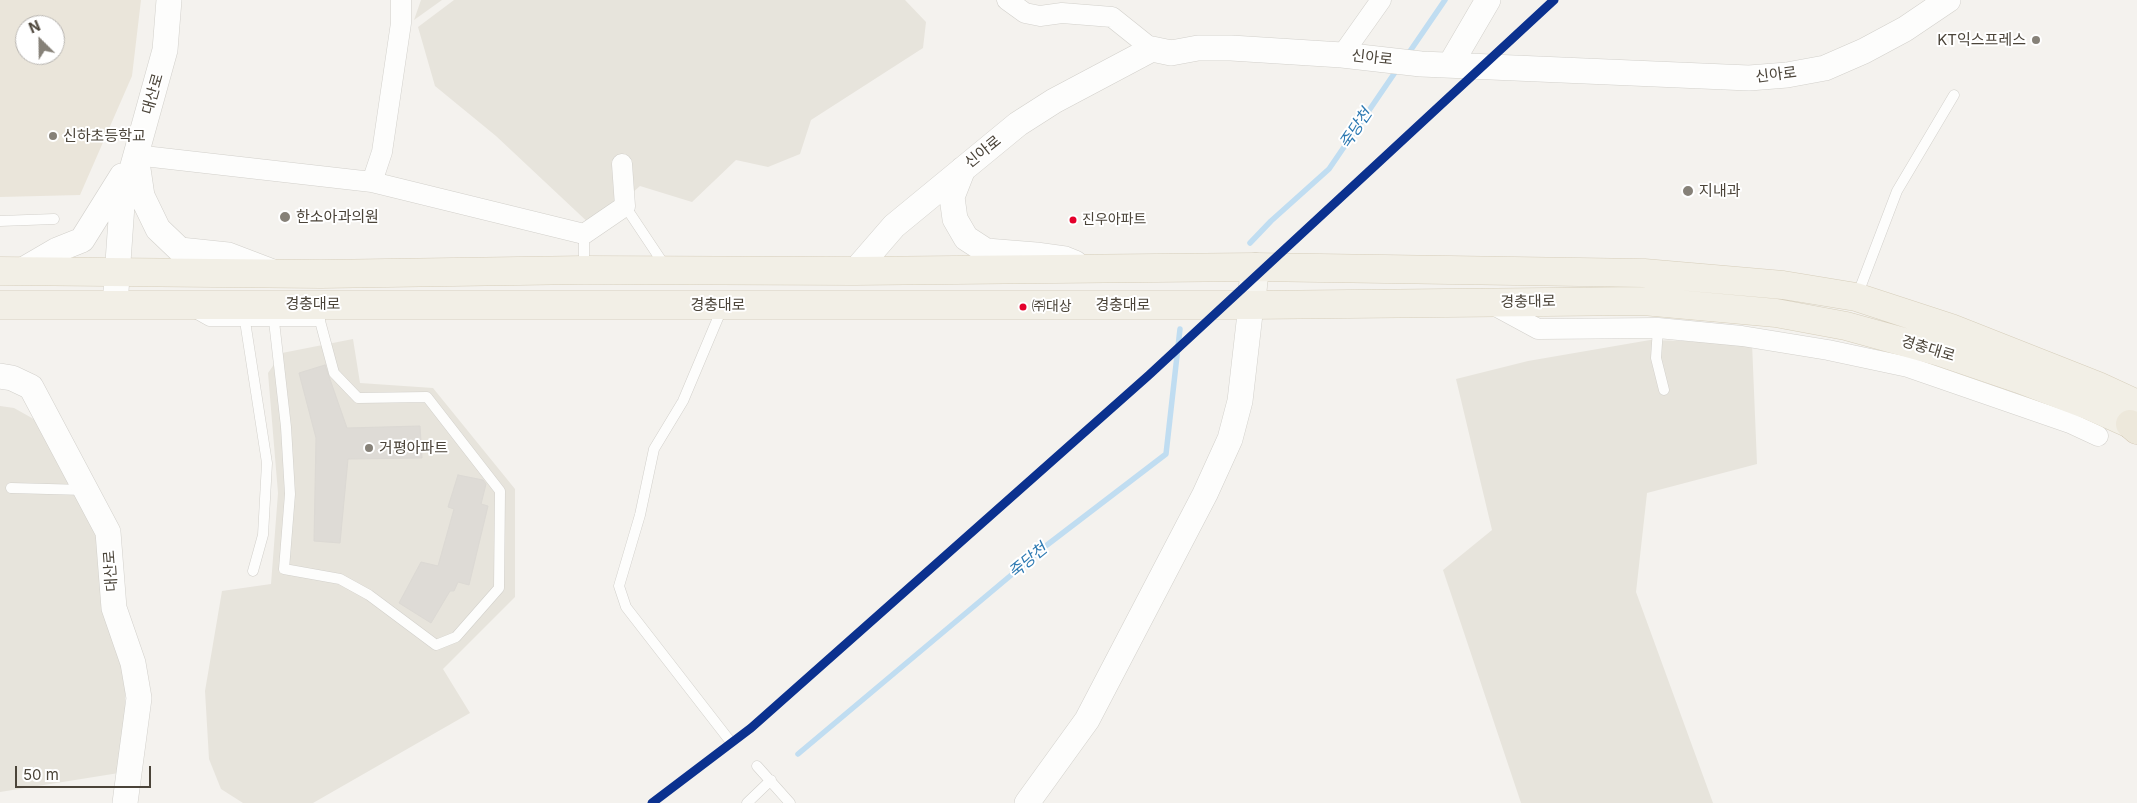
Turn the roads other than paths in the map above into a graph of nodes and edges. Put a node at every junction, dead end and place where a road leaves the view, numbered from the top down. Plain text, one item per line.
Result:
1 (168, 0) edge
2 (400, 0) edge
3 (1007, 0) edge
4 (1381, 0) edge
5 (1488, 0) edge
6 (1948, 0) edge
7 (1152, 49) junction
8 (1342, 55) junction
9 (1450, 65) junction
10 (1954, 96) dead end
11 (135, 155) junction
12 (622, 164) dead end
13 (963, 169) junction
14 (372, 182) junction
15 (625, 206) junction
16 (54, 219) dead end
17 (0, 221) edge
18 (584, 234) junction
19 (1255, 267) junction
20 (1086, 268) junction
21 (584, 270) junction
22 (10, 271) edge
23 (668, 271) junction
24 (117, 272) junction
25 (855, 272) junction
26 (276, 273) junction
27 (321, 274) junction
28 (1856, 297) junction
29 (1489, 302) junction
30 (0, 305) edge
31 (116, 305) junction
32 (180, 305) junction
33 (724, 305) junction
34 (854, 305) junction
35 (1251, 306) junction
36 (320, 312) junction
37 (245, 321) junction
38 (274, 321) junction
39 (1846, 326) junction
40 (1658, 328) junction
41 (1839, 352) junction
42 (0, 376) edge
43 (1664, 390) dead end
44 (2135, 421) edge
45 (2098, 436) dead end
46 (11, 488) dead end
47 (86, 490) junction
48 (253, 571) dead end
49 (730, 740) dead end
50 (757, 766) dead end
51 (771, 780) junction
52 (125, 803) edge
53 (746, 803) edge
54 (790, 803) edge
55 (1027, 803) edge

1 - 11 street, 대산로
2 - 14 street
3 - 7 street
4 - 8 street
5 - 9 street
6 - 9 street, 신아로
7 - 8 street, 신아로
7 - 13 street, 신아로
8 - 9 street, 신아로
10 - 28 lane
11 - 14 street
11 - 22 street
11 - 24 street, 대산로
11 - 26 street
12 - 15 street
13 - 20 street
13 - 25 street, 신아로
14 - 18 street
15 - 18 street
15 - 23 lane
16 - 17 lane
18 - 21 lane
19 - 20 main road, 경충대로
19 - 28 main road, 경충대로
19 - 35 main road
20 - 25 main road, 경충대로
21 - 23 main road, 경충대로
21 - 27 main road, 경충대로
22 - 24 main road, 경충대로
23 - 25 main road, 경충대로
24 - 26 main road, 경충대로
24 - 31 street, 대산로
25 - 34 main road
26 - 27 main road, 경충대로
27 - 36 street
28 - 39 main road
28 - 44 main road, 경충대로
29 - 35 main road, 경충대로
29 - 39 main road, 경충대로
29 - 40 street
30 - 31 main road, 경충대로
31 - 32 main road, 경충대로
32 - 36 main road, 경충대로
32 - 37 lane
33 - 34 main road, 경충대로
33 - 36 main road, 경충대로
33 - 49 lane
34 - 35 main road, 경충대로
35 - 55 street
36 - 38 lane
36 - 38 lane
37 - 38 lane
37 - 48 lane
39 - 41 street
39 - 44 main road, 경충대로
40 - 41 street
40 - 43 lane
41 - 45 street
42 - 47 street, 대산로
46 - 47 lane
47 - 52 street, 대산로
50 - 51 lane
51 - 53 lane
51 - 54 lane

